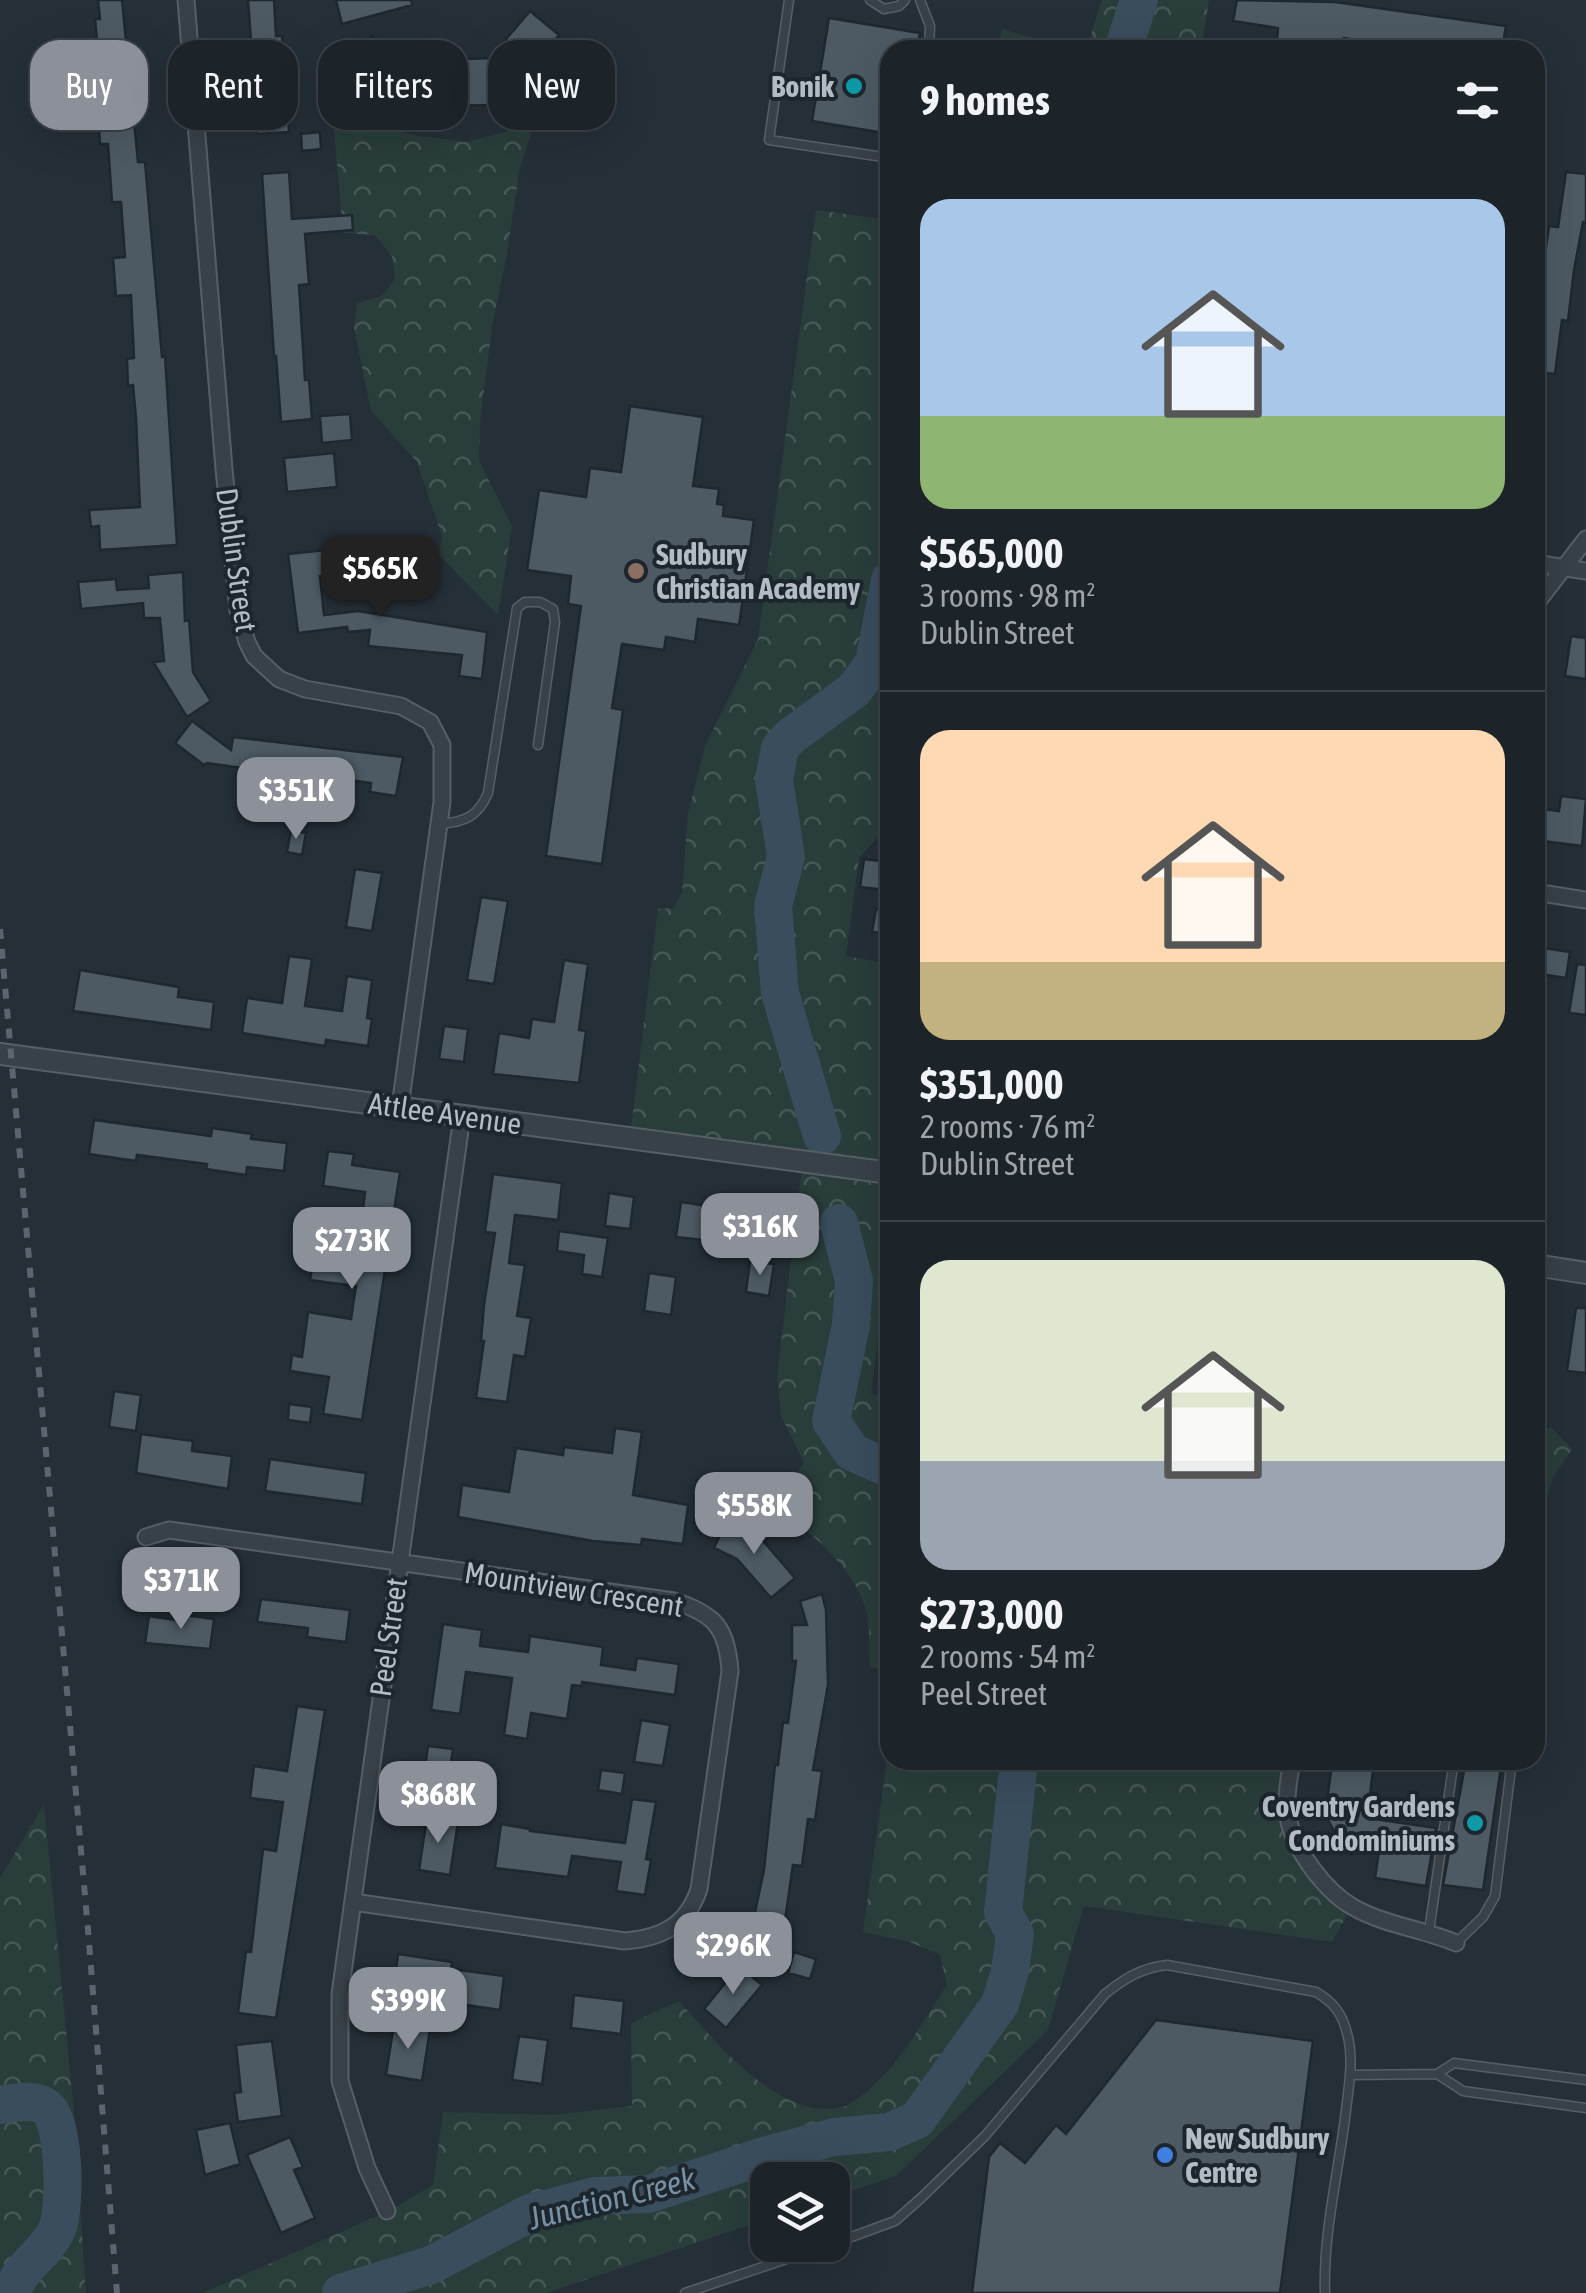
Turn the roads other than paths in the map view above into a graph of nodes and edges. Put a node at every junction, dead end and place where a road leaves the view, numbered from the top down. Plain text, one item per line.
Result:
1 (186, 0) edge
2 (789, 0) edge
3 (870, 0) edge
4 (905, 0) edge
5 (920, 0) edge
6 (929, 40) edge
7 (880, 157) edge
8 (1586, 539) edge
9 (1545, 565) edge
10 (1567, 568) junction
11 (1586, 570) edge
12 (1545, 593) edge
13 (538, 745) dead end
14 (440, 824) junction
15 (1545, 894) edge
16 (1586, 900) edge
17 (0, 1054) edge
18 (400, 1107) junction
19 (462, 1116) junction
20 (880, 1172) edge
21 (1545, 1267) edge
22 (1586, 1273) edge
23 (146, 1537) dead end
24 (398, 1561) junction
25 (1291, 1770) edge
26 (1452, 1770) edge
27 (1511, 1770) edge
28 (353, 1902) junction
29 (1428, 1931) junction
30 (1456, 1944) joint
31 (1437, 2074) junction
32 (1350, 2075) junction
33 (1586, 2080) edge
34 (1586, 2108) edge
35 (387, 2211) dead end
36 (850, 2237) edge
37 (777, 2262) edge
38 (685, 2293) edge
39 (1325, 2293) edge

1 - 14 street, Dublin Street
2 - 7 lane
3 - 4 lane
5 - 6 lane
8 - 10 street
9 - 10 street
10 - 11 street
10 - 12 street
13 - 14 lane
14 - 18 street, Dublin Street
15 - 16 street
17 - 18 street, Attlee Avenue
18 - 19 street, Attlee Avenue
19 - 20 street, Attlee Avenue
19 - 24 street, Peel Street
21 - 22 street
23 - 24 street, Mountview Crescent
24 - 28 street, Peel Street
24 - 28 street, Mountview Crescent
25 - 29 street
26 - 29 lane
27 - 30 lane
28 - 35 street, Peel Street
29 - 30 street
31 - 32 lane
31 - 33 lane
31 - 34 lane
32 - 36 lane
32 - 39 lane
37 - 38 lane

